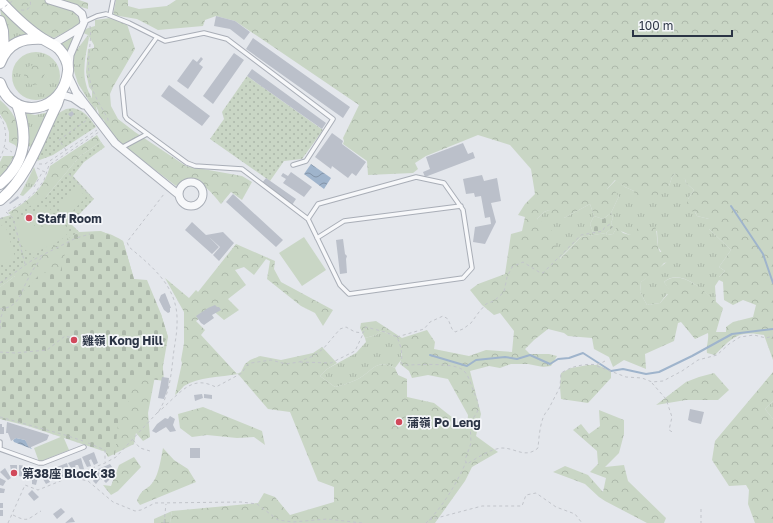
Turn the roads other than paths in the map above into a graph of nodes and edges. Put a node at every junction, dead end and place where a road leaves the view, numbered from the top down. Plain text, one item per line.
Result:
1 (50, 0) edge
2 (113, 0) edge
3 (0, 1) edge
4 (110, 15) junction
5 (0, 21) edge
6 (85, 23) junction
7 (157, 37) junction
8 (43, 39) junction
9 (53, 44) junction
10 (1, 60) edge
11 (68, 72) junction
12 (0, 83) edge
13 (3, 94) edge
14 (60, 95) junction
15 (16, 104) junction
16 (89, 109) junction
17 (148, 134) junction
18 (121, 148) junction
19 (292, 165) dead end
20 (0, 184) edge
21 (179, 195) dead end
22 (0, 200) edge
23 (461, 206) junction
24 (308, 219) junction
25 (317, 238) junction
26 (0, 442) edge
27 (84, 447) dead end
28 (0, 448) edge

1 - 6 street
2 - 4 lane
3 - 8 main road
4 - 6 lane
4 - 7 lane
5 - 10 main road
6 - 9 street
6 - 11 street
7 - 17 lane
7 - 19 lane
8 - 9 main road
8 - 10 main road
9 - 11 main road
11 - 14 main road
11 - 16 street
12 - 13 main road
13 - 15 main road
14 - 15 main road
14 - 16 street
14 - 22 main road
15 - 20 main road
16 - 18 street
17 - 18 lane
17 - 24 lane
18 - 21 street
23 - 24 lane
23 - 25 lane
23 - 25 lane
24 - 25 lane
26 - 28 lane
27 - 28 lane

